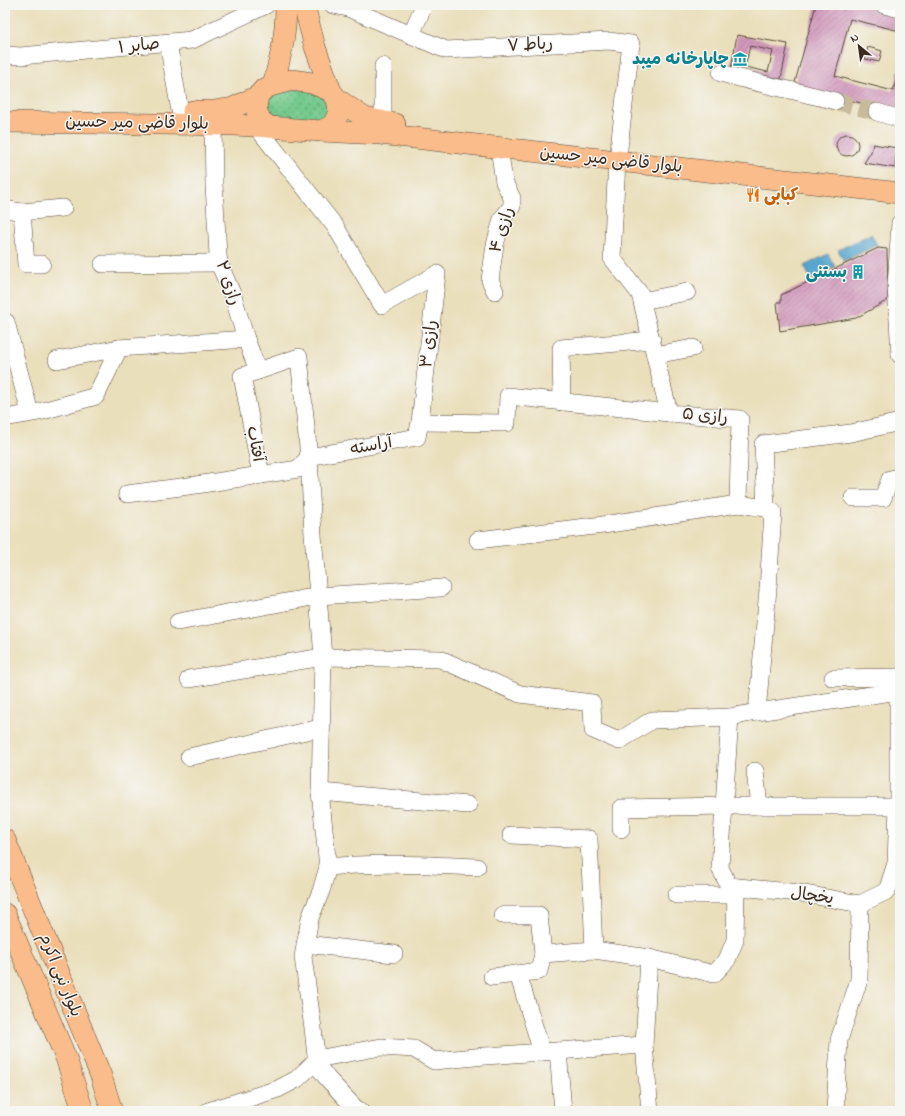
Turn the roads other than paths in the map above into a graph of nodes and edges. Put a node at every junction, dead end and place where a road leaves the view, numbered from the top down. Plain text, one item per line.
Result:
1 (266, 5) edge
2 (286, 5) edge
3 (304, 5) edge
4 (333, 5) edge
5 (424, 5) edge
6 (884, 5) edge
7 (900, 9) edge
8 (411, 35) junction
9 (168, 43) junction
10 (5, 55) edge
11 (383, 66) dead end
12 (722, 73) dead end
13 (265, 91) junction
14 (334, 95) junction
15 (835, 101) tunnel mouth
16 (5, 109) edge
17 (180, 111) junction
18 (877, 112) tunnel mouth
19 (900, 119) edge
20 (5, 122) edge
21 (383, 122) junction
22 (214, 124) junction
23 (263, 126) junction
24 (321, 131) junction
25 (499, 148) junction
26 (618, 154) junction
27 (900, 180) edge
28 (900, 193) edge
29 (64, 208) dead end
30 (5, 209) edge
31 (22, 212) junction
32 (900, 223) edge
33 (219, 263) junction
34 (42, 264) dead end
35 (104, 264) dead end
36 (495, 291) dead end
37 (687, 292) dead end
38 (642, 301) junction
39 (6, 322) dead end
40 (246, 339) junction
41 (119, 348) junction
42 (653, 348) junction
43 (693, 348) dead end
44 (900, 348) edge
45 (57, 360) dead end
46 (258, 370) junction
47 (562, 402) junction
48 (30, 413) junction
49 (669, 413) junction
50 (5, 418) edge
51 (420, 422) junction
52 (900, 422) edge
53 (309, 457) junction
54 (261, 475) junction
55 (900, 478) edge
56 (127, 494) dead end
57 (854, 498) dead end
58 (738, 504) junction
59 (766, 508) junction
60 (478, 540) dead end
61 (441, 588) dead end
62 (318, 596) junction
63 (178, 622) dead end
64 (323, 657) junction
65 (833, 678) dead end
66 (189, 679) dead end
67 (899, 684) edge
68 (757, 712) junction
69 (730, 717) junction
70 (320, 728) junction
71 (189, 757) dead end
72 (755, 771) dead end
73 (320, 792) junction
74 (468, 805) dead end
75 (724, 806) junction
76 (759, 806) junction
77 (898, 806) junction
78 (621, 829) dead end
79 (510, 835) dead end
80 (5, 840) edge
81 (328, 867) junction
82 (477, 867) dead end
83 (736, 891) junction
84 (676, 895) dead end
85 (860, 904) junction
86 (5, 914) edge
87 (502, 915) dead end
88 (305, 944) junction
89 (594, 950) junction
90 (394, 954) dead end
91 (543, 954) junction
92 (649, 958) junction
93 (518, 974) junction
94 (492, 977) dead end
95 (644, 1045) junction
96 (550, 1051) junction
97 (317, 1060) junction
98 (83, 1111) edge
99 (112, 1111) edge
100 (208, 1111) edge
101 (360, 1111) edge
102 (563, 1111) edge
103 (650, 1111) edge
104 (835, 1111) edge

1 - 9 street, صابر ۱
2 - 13 main road
3 - 14 main road
4 - 8 street, رباط ۷
5 - 8 street
6 - 7 street
8 - 26 street, رباط ۷
9 - 10 street, صابر ۱
9 - 17 street
11 - 21 street
12 - 15 street
13 - 14 main road
13 - 17 main road, بلوار قاضی میر حسین
13 - 23 main road
14 - 21 main road, بلوار قاضی میر حسین
14 - 24 main road
16 - 17 main road, بلوار قاضی میر حسین
18 - 19 street
20 - 22 main road, بلوار قاضی میر حسین
21 - 26 main road, بلوار قاضی میر حسین
22 - 23 main road, بلوار قاضی میر حسین
22 - 33 street, رازی ۲
23 - 24 main road
23 - 51 street, رازی ۳
24 - 25 main road, بلوار قاضی میر حسین
25 - 26 main road, بلوار قاضی میر حسین
25 - 36 street, رازی ۴
26 - 27 main road, بلوار قاضی میر حسین
26 - 28 main road, بلوار قاضی میر حسین
26 - 38 street, رازی ۵
29 - 31 street
30 - 31 street
31 - 34 street
32 - 44 street
33 - 35 street
33 - 40 street, رازی ۲
37 - 38 street
38 - 42 street, رازی ۵
39 - 48 street
40 - 41 street
40 - 46 street, رازی ۲
41 - 45 street
41 - 48 street
42 - 43 street
42 - 47 street
42 - 49 street, رازی ۵
46 - 53 street
46 - 54 street, آفتاب
47 - 49 street
47 - 51 street
48 - 50 street
49 - 58 street, رازی ۵
51 - 53 street, آراسته
52 - 59 street
53 - 54 street, آفتاب
53 - 62 street
54 - 56 street
55 - 57 street
58 - 59 street
58 - 60 street
59 - 68 street
61 - 62 street
62 - 63 street
62 - 64 street
64 - 66 street
64 - 69 street
64 - 70 street
65 - 67 street
67 - 68 street
67 - 77 street
68 - 69 street
69 - 75 street
70 - 71 street
70 - 73 street
72 - 76 street
73 - 74 street
73 - 81 street
75 - 76 street
75 - 78 street
75 - 83 street
76 - 77 street
77 - 85 street
79 - 89 street
80 - 99 main road, بلوار نبی اکرم
81 - 82 street
81 - 88 street
83 - 84 street, یخچال
83 - 85 street, یخچال
83 - 92 street
85 - 104 street
86 - 98 main road, بلوار نبی اکرم
87 - 91 street
88 - 90 street
88 - 97 street
89 - 91 street
89 - 92 street
91 - 93 street
92 - 95 street
93 - 94 street
93 - 96 street
95 - 96 street
95 - 103 street
96 - 97 street
96 - 102 street
97 - 100 street
97 - 101 street

